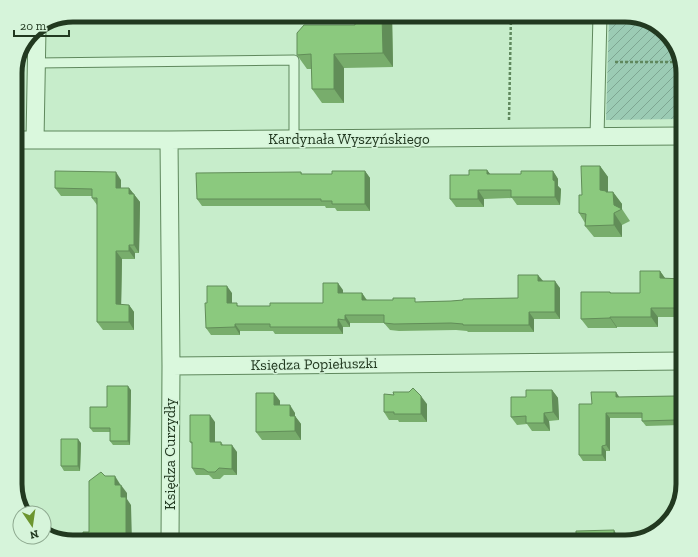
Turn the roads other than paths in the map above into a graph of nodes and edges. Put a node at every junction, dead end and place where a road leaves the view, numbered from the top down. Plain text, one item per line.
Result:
1 (600, 22) edge
2 (37, 37) edge
3 (36, 63) junction
4 (676, 136) edge
5 (597, 137) junction
6 (294, 139) junction
7 (22, 140) edge
8 (35, 140) junction
9 (169, 140) junction
10 (676, 361) edge
11 (171, 366) junction
12 (170, 535) edge

1 - 5 street
2 - 3 street
3 - 6 lane
3 - 8 street
4 - 5 street, Kardynała Wyszyńskiego
5 - 6 street, Kardynała Wyszyńskiego
6 - 9 street, Kardynała Wyszyńskiego
7 - 8 street, Kardynała Wyszyńskiego
8 - 9 street, Kardynała Wyszyńskiego
9 - 11 street
10 - 11 street, Księdza Popiełuszki
11 - 12 street, Księdza Curzydły

